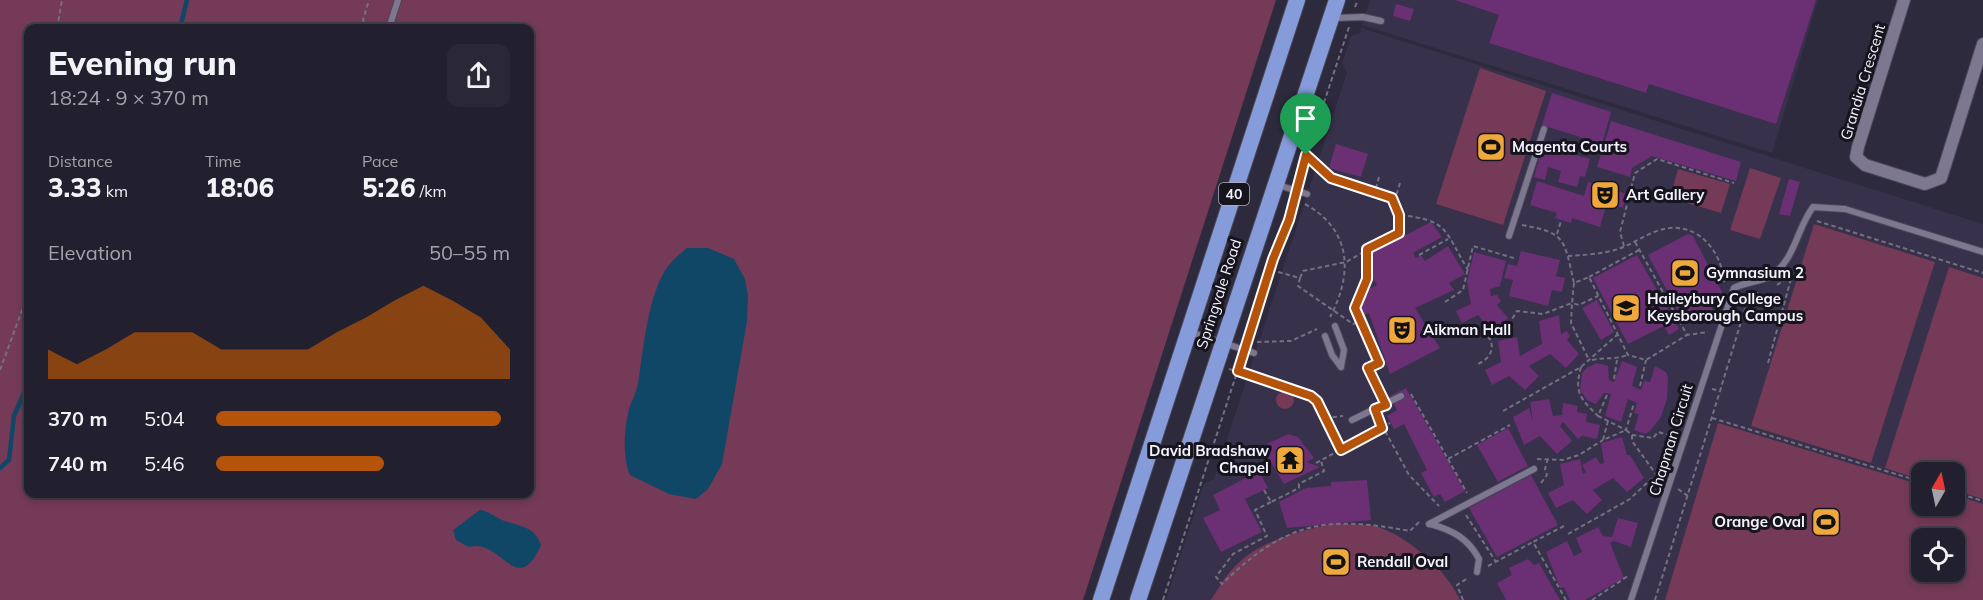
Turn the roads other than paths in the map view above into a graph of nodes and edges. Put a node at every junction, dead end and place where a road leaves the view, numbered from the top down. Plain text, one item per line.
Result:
1 (398, 0) edge
2 (1298, 0) edge
3 (1337, 0) edge
4 (1904, 0) edge
5 (1331, 18) junction
6 (1381, 21) dead end
7 (390, 24) edge
8 (1983, 44) edge
9 (1544, 129) dead end
10 (1274, 184) junction
11 (1307, 194) dead end
12 (1509, 236) dead end
13 (1983, 252) edge
14 (1335, 326) dead end
15 (1190, 332) junction
16 (1325, 336) dead end
17 (1222, 342) junction
18 (1254, 352) dead end
19 (1401, 396) dead end
20 (1352, 420) dead end
21 (1534, 469) dead end
22 (1477, 572) road end
23 (1101, 600) edge
24 (1138, 600) edge
25 (1631, 600) edge

1 - 7 lane
2 - 15 highway, Springvale Road / 40
3 - 5 highway, Springvale Road / 40
4 - 8 street, Grandia Crescent
5 - 6 lane
5 - 10 highway, Springvale Road / 40
9 - 12 lane
10 - 11 lane
10 - 17 highway, Springvale Road / 40
13 - 25 lane, Chapman Circuit
14 - 16 lane
15 - 17 lane
15 - 23 highway, Springvale Road / 40
17 - 18 lane
17 - 24 highway, Springvale Road / 40
19 - 20 lane
21 - 22 lane

